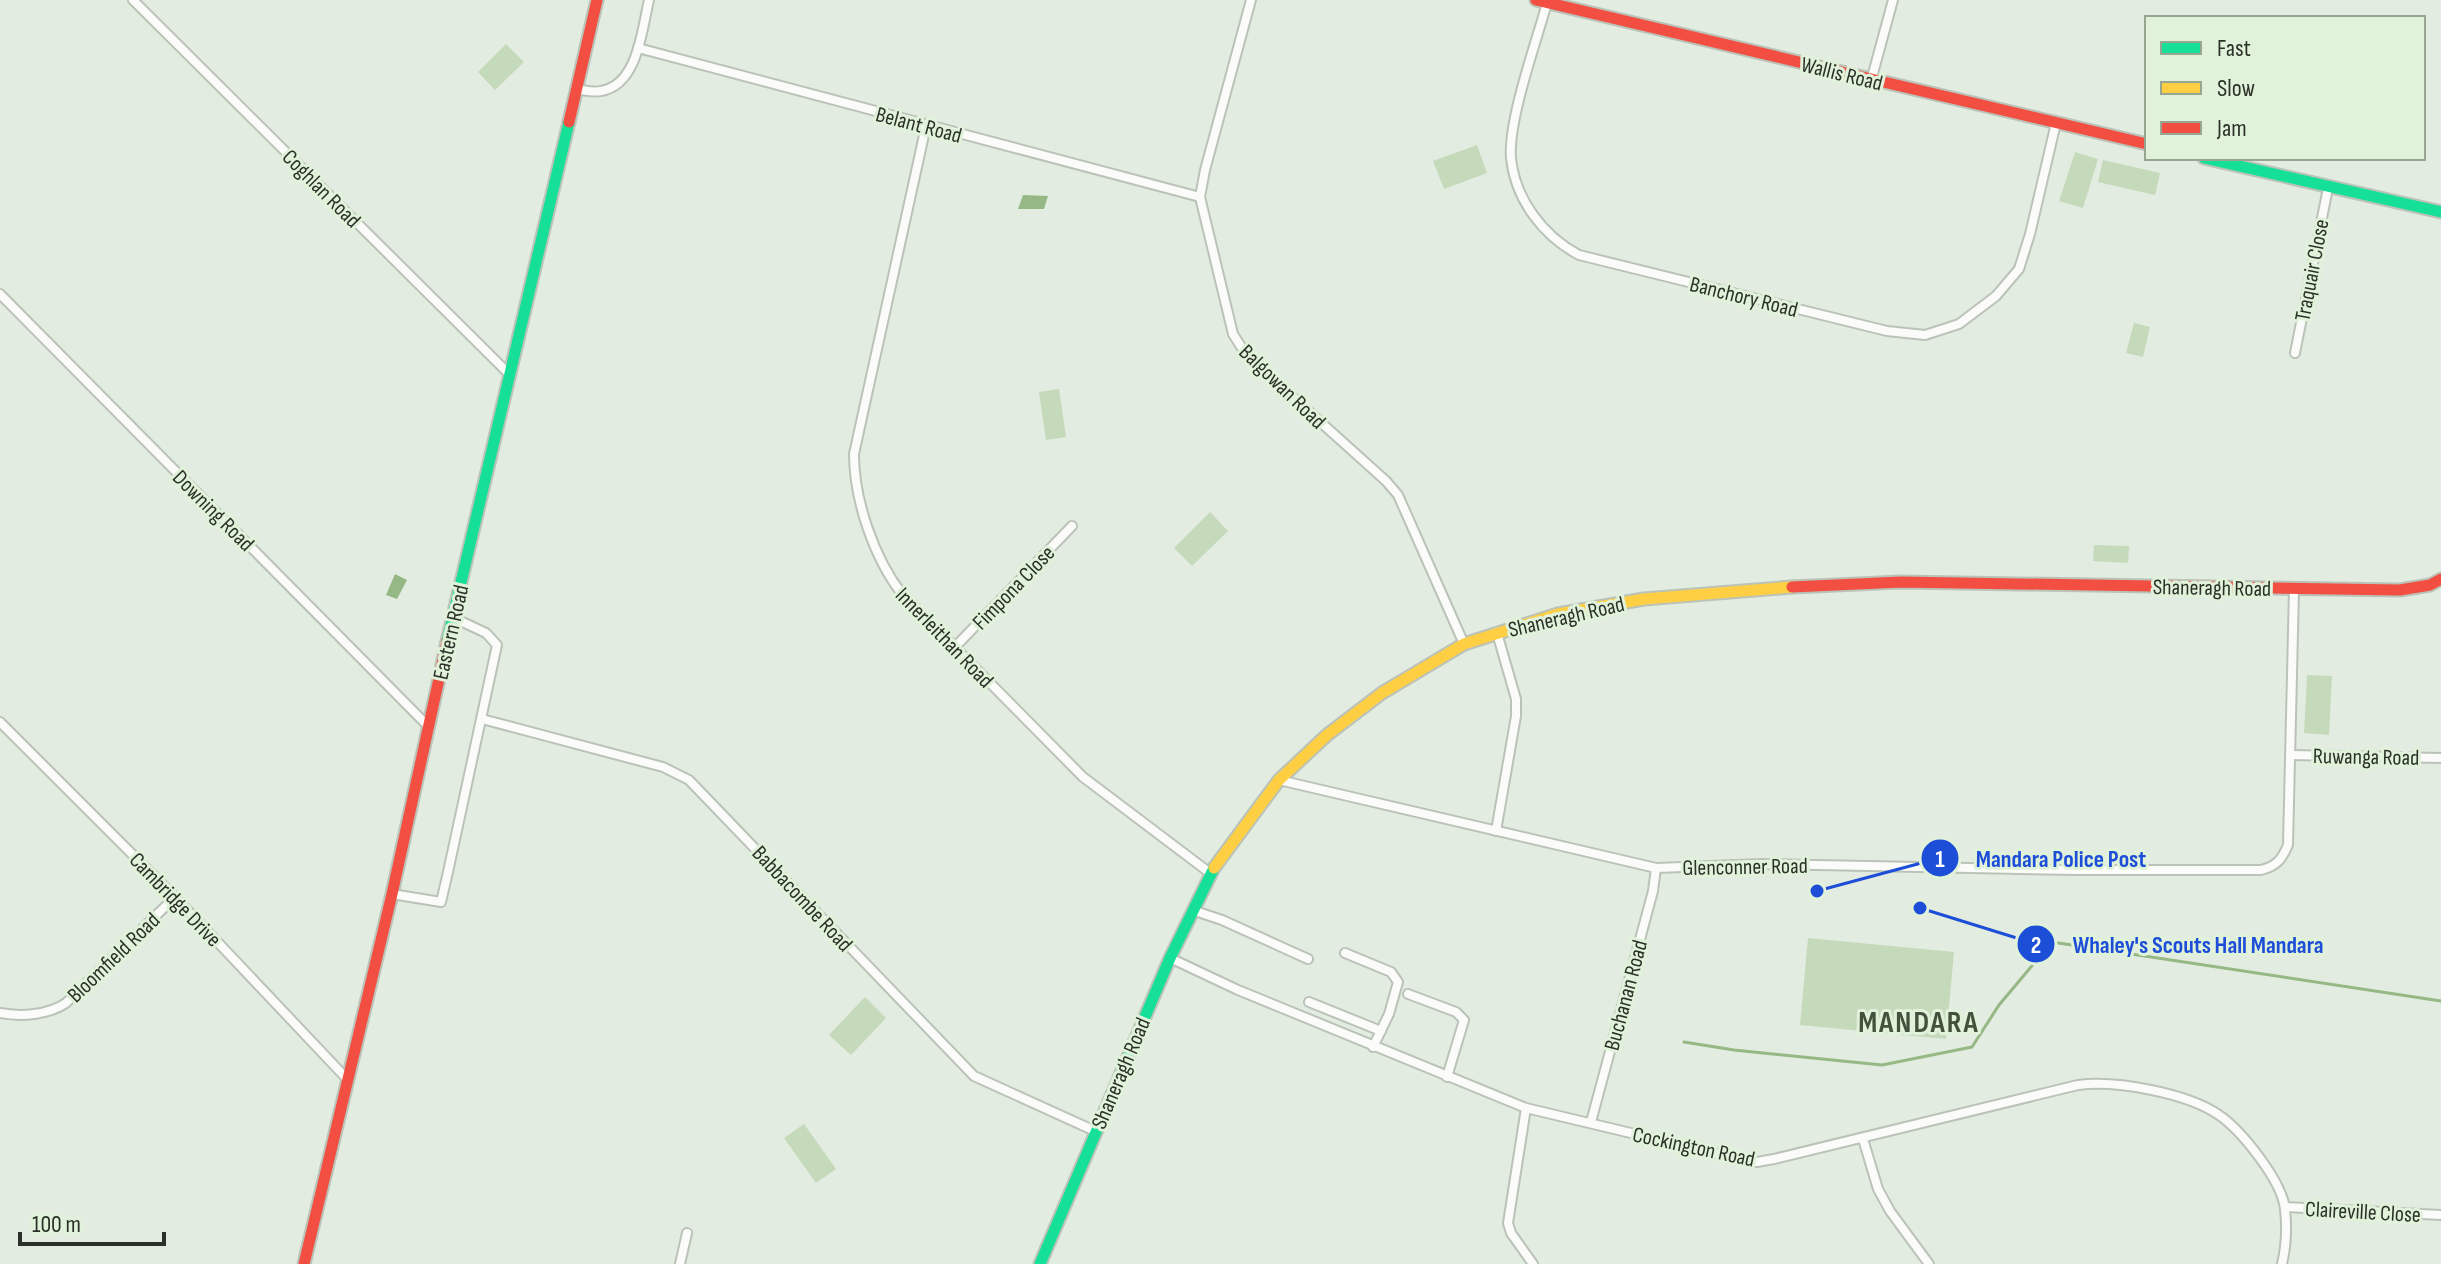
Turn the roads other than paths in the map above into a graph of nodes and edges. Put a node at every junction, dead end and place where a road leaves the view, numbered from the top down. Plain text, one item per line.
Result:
1 (133, 0) edge
2 (649, 0) edge
3 (1251, 0) edge
4 (1893, 0) edge
5 (593, 2) edge
6 (1542, 2) edge
7 (638, 48) junction
8 (1871, 81) junction
9 (575, 89) junction
10 (2056, 123) junction
11 (926, 126) junction
12 (2145, 144) edge
13 (2212, 160) edge
14 (2328, 188) junction
15 (1200, 197) junction
16 (2441, 212) edge
17 (0, 294) edge
18 (2295, 353) dead end
19 (511, 375) junction
20 (1072, 526) dead end
21 (2441, 579) edge
22 (2294, 589) junction
23 (454, 618) junction
24 (1497, 633) junction
25 (1464, 644) junction
26 (954, 648) junction
27 (482, 719) junction
28 (0, 722) edge
29 (428, 726) junction
30 (2290, 755) junction
31 (2441, 758) edge
32 (1279, 780) junction
33 (1496, 831) junction
34 (1656, 868) junction
35 (1210, 873) junction
36 (392, 894) junction
37 (175, 897) junction
38 (1192, 910) junction
39 (1345, 953) dead end
40 (1170, 958) junction
41 (1308, 959) dead end
42 (1408, 994) dead end
43 (1309, 1002) dead end
44 (0, 1013) edge
45 (1381, 1031) junction
46 (1373, 1047) junction
47 (1447, 1077) junction
48 (348, 1080) junction
49 (1526, 1108) junction
50 (1591, 1122) junction
51 (1095, 1131) junction
52 (1863, 1139) junction
53 (2285, 1207) junction
54 (2441, 1215) edge
55 (687, 1233) dead end
56 (1043, 1263) edge
57 (304, 1264) edge
58 (680, 1264) edge
59 (1533, 1264) edge
60 (1929, 1264) edge
61 (2282, 1264) edge

1 - 19 street, Coghlan Road
2 - 7 street
3 - 15 street, Balgowan Road
4 - 8 street
5 - 9 street, Eastern Road
6 - 8 street, Wallis Road
6 - 10 street, Banchory Road
7 - 9 street
7 - 11 street, Belant Road
8 - 10 street, Wallis Road
9 - 19 street, Eastern Road
10 - 12 street, Wallis Road
11 - 15 street, Belant Road
11 - 26 street, Innerleithan Road
13 - 14 street
14 - 16 street
14 - 18 street, Traquair Close
15 - 25 street, Balgowan Road
17 - 29 street, Downing Road
19 - 23 street, Eastern Road
20 - 26 street, Fimpona Close
21 - 22 street, Shaneragh Road
22 - 24 street, Shaneragh Road
22 - 30 street, Glenconner Road
23 - 27 street
23 - 29 street, Eastern Road
24 - 25 street, Shaneragh Road
24 - 33 street
25 - 32 street, Shaneragh Road
26 - 35 street, Innerleithan Road
27 - 36 street
27 - 51 street, Babbacombe Road
28 - 37 street, Cambridge Drive
29 - 36 street, Eastern Road
30 - 31 street, Ruwanga Road
30 - 34 street, Glenconner Road
32 - 33 street, Glenconner Road
32 - 35 street, Shaneragh Road
33 - 34 street, Glenconner Road
34 - 50 street, Buchanan Road
35 - 38 street, Shaneragh Road
36 - 48 street, Eastern Road
37 - 44 street, Bloomfield Road
37 - 48 street, Cambridge Drive
38 - 40 street, Shaneragh Road
38 - 41 street
39 - 45 street
40 - 46 street, Cockington Road
40 - 51 street, Shaneragh Road
42 - 47 street
43 - 45 street
45 - 46 street
46 - 47 street, Cockington Road
47 - 49 street, Cockington Road
48 - 57 street, Eastern Road
49 - 50 street, Cockington Road
49 - 59 street
50 - 52 street, Cockington Road
51 - 56 street, Shaneragh Road
52 - 53 street, Cockington Road
52 - 60 street
53 - 54 street, Claireville Close
53 - 61 street
55 - 58 street

